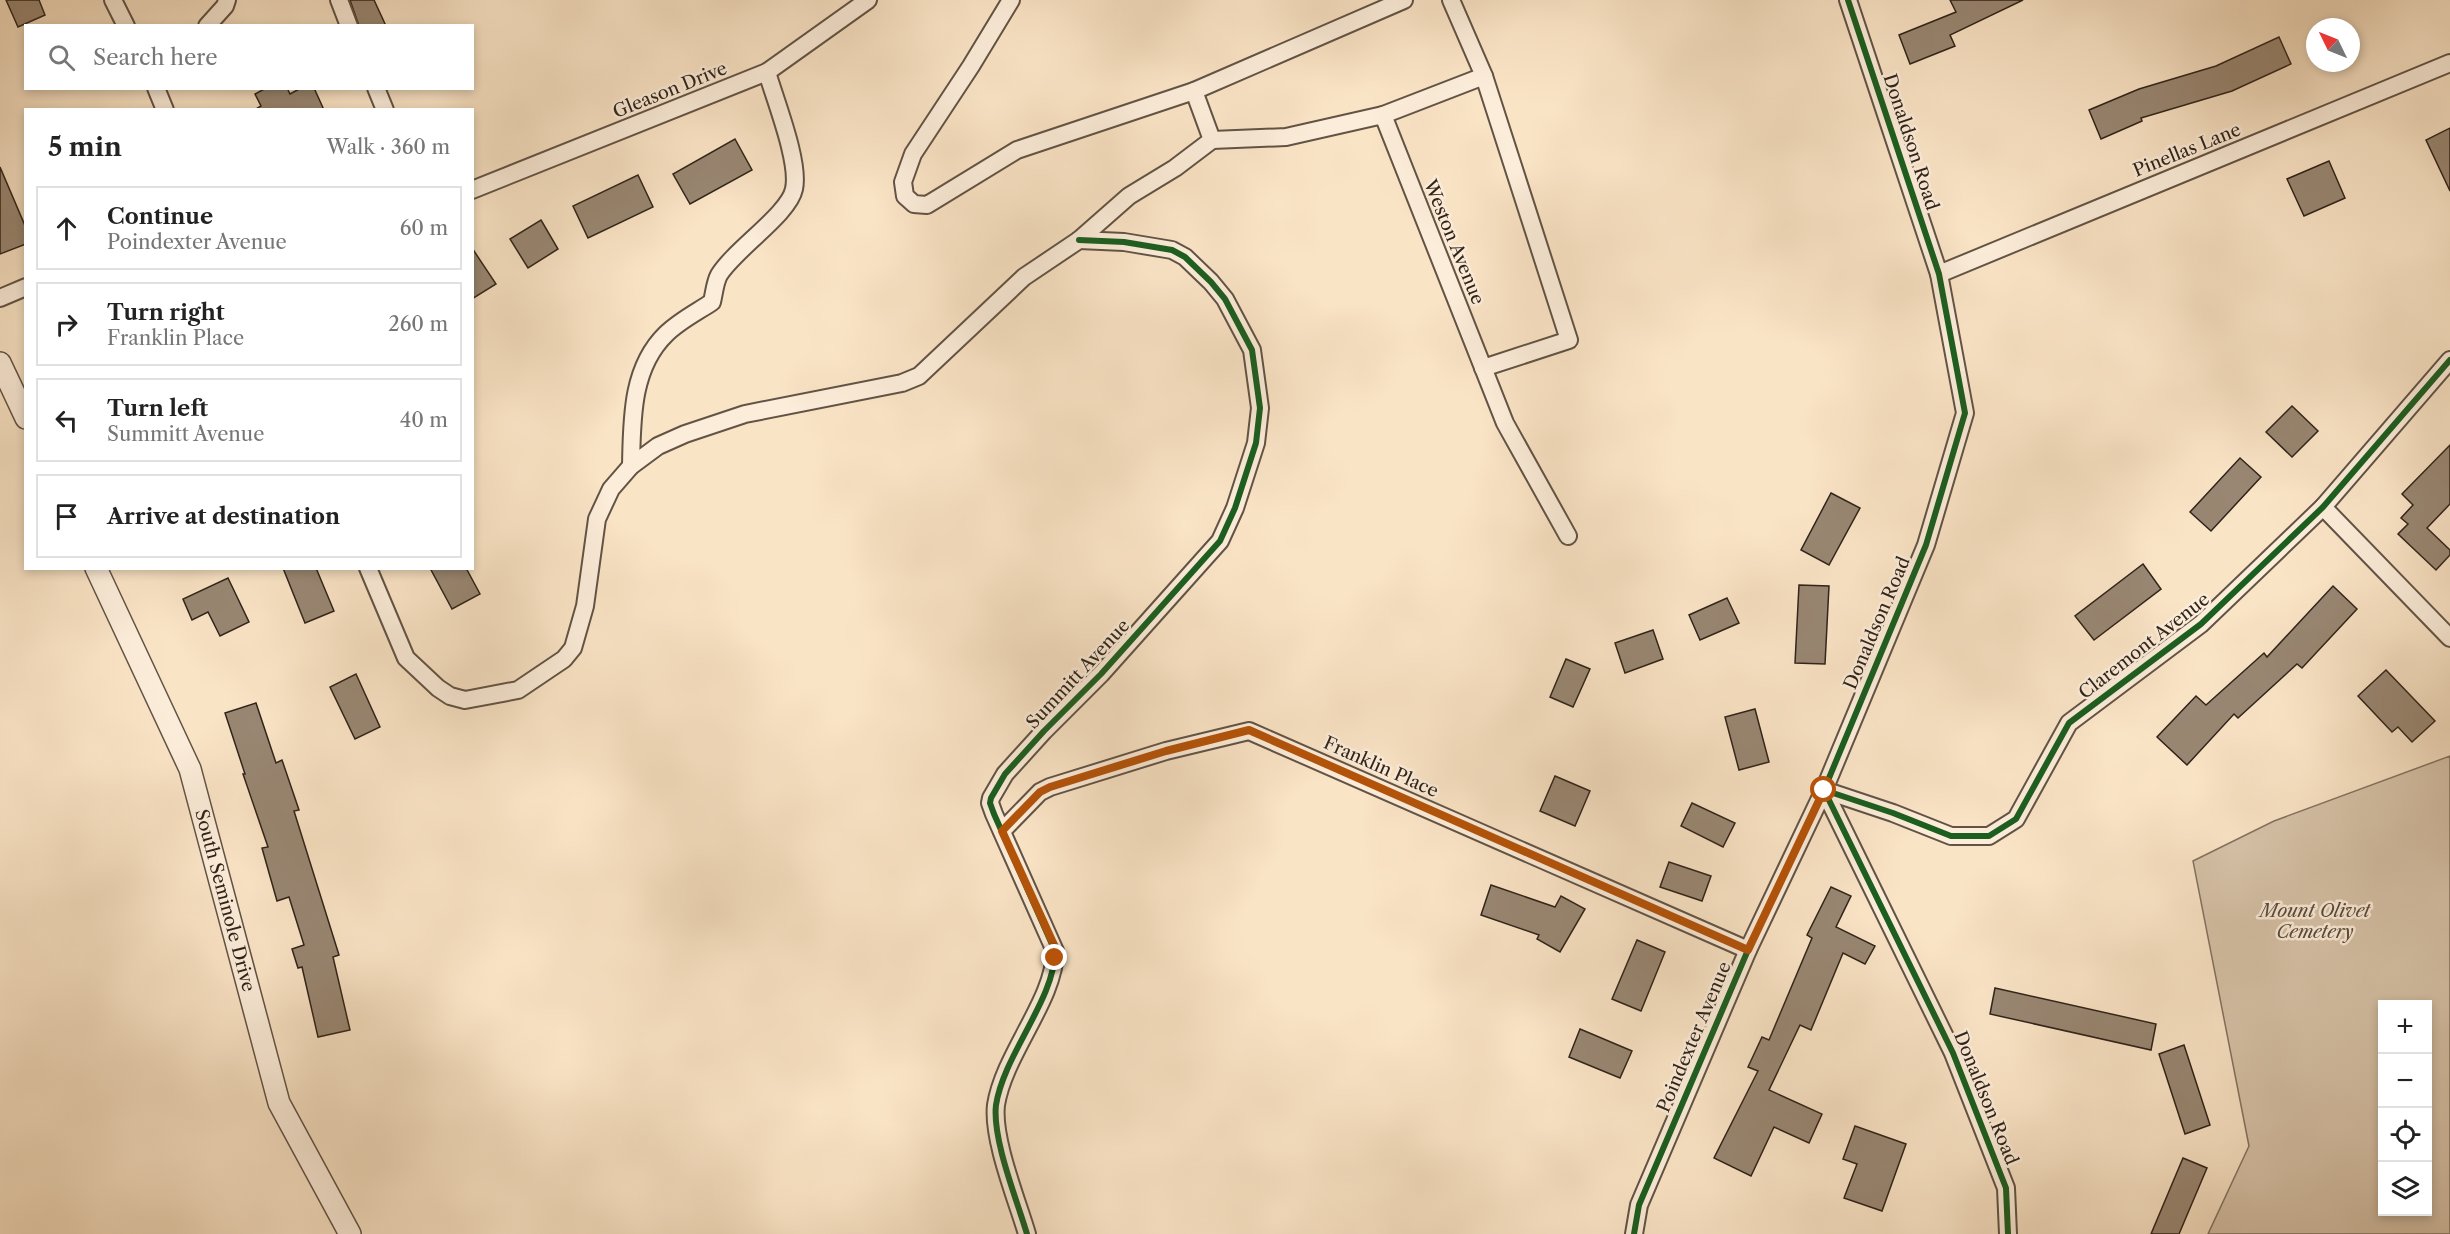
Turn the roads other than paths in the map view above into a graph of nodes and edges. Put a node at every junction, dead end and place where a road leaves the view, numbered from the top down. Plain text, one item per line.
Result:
1 (113, 0) edge
2 (227, 0) edge
3 (339, 0) edge
4 (868, 0) edge
5 (1011, 0) edge
6 (1404, 0) edge
7 (1451, 0) edge
8 (1848, 0) edge
9 (125, 24) edge
10 (209, 24) edge
11 (349, 24) edge
12 (2450, 63) edge
13 (767, 72) junction
14 (1484, 76) junction
15 (157, 90) edge
16 (377, 90) edge
17 (1194, 91) junction
18 (164, 108) edge
19 (384, 108) edge
20 (1383, 115) junction
21 (1212, 140) junction
22 (474, 189) edge
23 (1079, 240) junction
24 (1939, 274) junction
25 (24, 288) edge
26 (0, 298) edge
27 (2450, 360) edge
28 (0, 363) edge
29 (1483, 368) junction
30 (24, 413) edge
31 (631, 466) junction
32 (2323, 507) junction
33 (1568, 536) dead end
34 (97, 570) edge
35 (369, 570) edge
36 (2450, 638) edge
37 (1824, 790) junction
38 (1002, 831) junction
39 (1748, 950) junction
40 (350, 1234) edge
41 (1027, 1234) edge
42 (1634, 1234) edge
43 (2008, 1234) edge

1 - 9 street
2 - 10 street
3 - 11 street
4 - 13 street, Gleason Drive
5 - 17 street
6 - 17 street
7 - 14 street
8 - 24 street, Donaldson Road
12 - 24 street, Pinellas Lane
13 - 22 street, Gleason Drive
13 - 31 street
14 - 20 street
14 - 29 street
15 - 18 street
16 - 19 street
17 - 21 street
20 - 21 street
20 - 29 street, Weston Avenue
21 - 23 street
23 - 31 street
23 - 38 street, Summitt Avenue
24 - 37 street, Donaldson Road
25 - 26 street
27 - 32 street, Claremont Avenue
28 - 30 street
29 - 33 street, Weston Avenue
31 - 35 street
32 - 36 street
32 - 37 street, Claremont Avenue
34 - 40 street, South Seminole Drive
37 - 39 street, Poindexter Avenue
37 - 43 street, Donaldson Road
38 - 39 street, Franklin Place
38 - 41 street, Summitt Avenue
39 - 42 street, Poindexter Avenue

